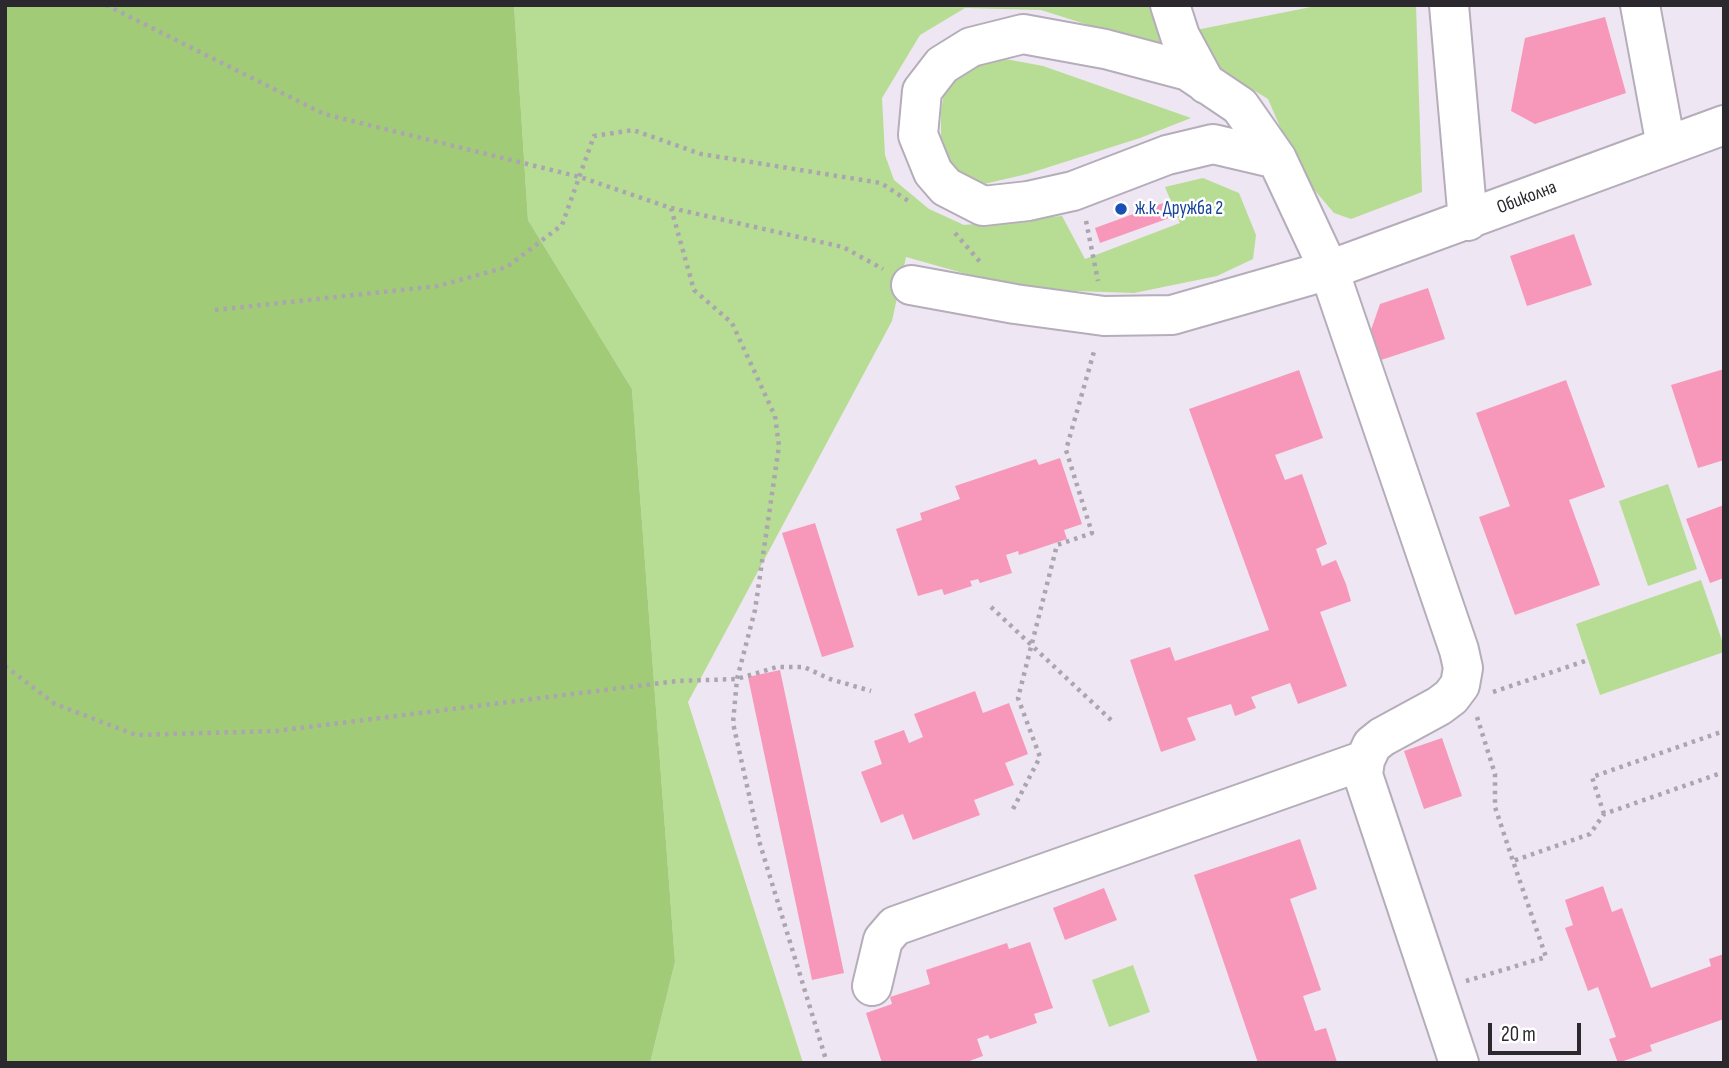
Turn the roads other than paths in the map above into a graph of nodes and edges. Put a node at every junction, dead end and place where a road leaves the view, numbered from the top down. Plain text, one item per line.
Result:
1 (1170, 5) edge
2 (1449, 5) edge
3 (1640, 5) edge
4 (1206, 84) junction
5 (1724, 125) edge
6 (1666, 146) junction
7 (1277, 159) junction
8 (1468, 220) junction
9 (1329, 271) junction
10 (911, 285) road end
11 (1365, 760) junction
12 (872, 986) dead end
13 (1460, 1063) edge

1 - 4 street
2 - 8 street
3 - 6 street
4 - 7 street
4 - 7 street
5 - 6 street, Обиколна
6 - 8 street, Обиколна
7 - 9 street
8 - 9 street, Обиколна
9 - 10 street, Обиколна
9 - 11 street
11 - 12 street
11 - 13 street

